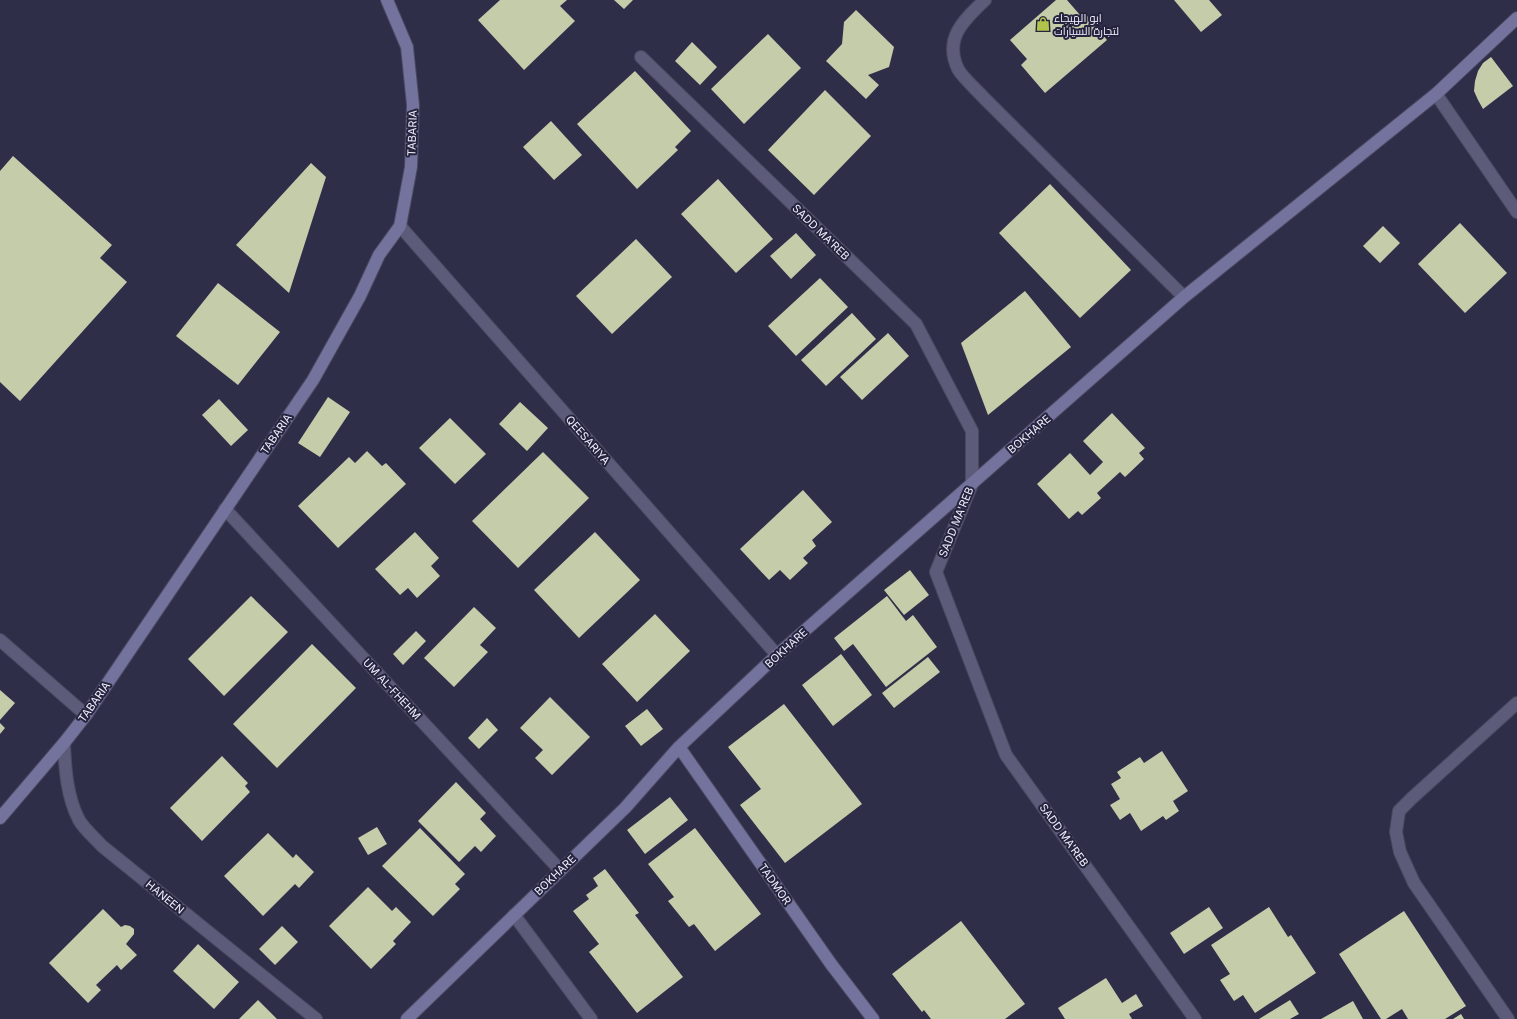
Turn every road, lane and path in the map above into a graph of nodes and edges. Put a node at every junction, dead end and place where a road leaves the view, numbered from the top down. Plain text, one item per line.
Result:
1 (387, 0) edge
2 (985, 0) edge
3 (1517, 18) edge
4 (641, 57) dead end
5 (1436, 94) junction
6 (1517, 212) edge
7 (400, 226) junction
8 (1184, 297) junction
9 (972, 484) junction
10 (225, 509) junction
11 (0, 640) edge
12 (777, 655) junction
13 (1517, 703) edge
14 (86, 715) junction
15 (64, 743) junction
16 (679, 747) junction
17 (0, 818) edge
18 (560, 870) junction
19 (514, 915) junction
20 (316, 1019) edge
21 (406, 1019) edge
22 (591, 1019) edge
23 (873, 1019) edge
24 (1195, 1019) edge
25 (1508, 1019) edge

1 - 7 street, TABARIA
2 - 8 street
3 - 5 street, BOKHARE
4 - 9 street, SADD MA'REB
5 - 6 street
5 - 8 street, BOKHARE
7 - 10 street, TABARIA
7 - 12 street, QEESARIYA
8 - 9 street, BOKHARE
9 - 12 street, BOKHARE
9 - 24 street, SADD MA'REB
10 - 14 street, TABARIA
10 - 18 street, UM AL-FHEHM
11 - 14 street
12 - 16 street, BOKHARE
13 - 25 street
14 - 15 street, TABARIA
15 - 17 street, TABARIA
15 - 20 street, HANEEN
16 - 18 street, BOKHARE
16 - 23 street, TADMOR
18 - 19 street, BOKHARE
19 - 21 street, BOKHARE
19 - 22 street

